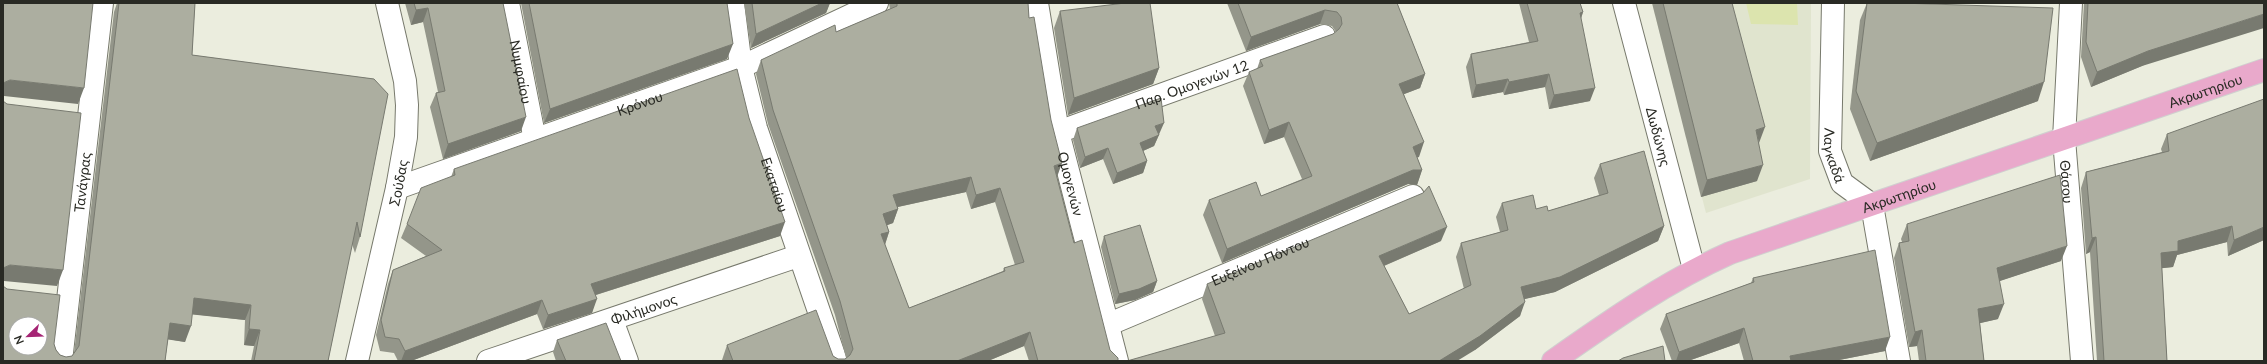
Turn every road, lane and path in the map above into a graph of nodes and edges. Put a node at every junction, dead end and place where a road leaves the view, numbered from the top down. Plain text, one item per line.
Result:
1 (102, 3) edge
2 (387, 3) edge
3 (508, 3) edge
4 (733, 3) edge
5 (877, 3) edge
6 (1037, 3) edge
7 (1624, 3) edge
8 (1833, 3) edge
9 (2071, 3) edge
10 (1324, 36) edge
11 (741, 67) junction
12 (2264, 70) edge
13 (1058, 132) junction
14 (2064, 139) junction
15 (535, 140) junction
16 (397, 188) junction
17 (1413, 196) edge
18 (1872, 205) junction
19 (798, 256) junction
20 (1694, 269) junction
21 (46, 298) edge
22 (68, 300) junction
23 (612, 320) junction
24 (1107, 325) junction
25 (61, 361) edge
26 (357, 361) edge
27 (488, 361) edge
28 (627, 361) edge
29 (836, 361) edge
30 (1117, 361) edge
31 (1553, 361) edge
32 (1899, 361) edge
33 (2082, 361) edge

1 - 22 street, Τανάγρας
2 - 16 street, Σούδας
3 - 15 street, Νυμφαίου
4 - 11 street, Εκαταίου
5 - 11 street, Κρόνου
6 - 13 street, Ομογενών
7 - 20 street, Δωδώνης
8 - 18 street, Λαγκαδά
9 - 14 street, Θάσου
10 - 13 street, Παρ. Ομογενών 12
11 - 15 street, Κρόνου
11 - 19 street, Εκαταίου
12 - 14 main road, Ακρωτηρίου
13 - 24 street, Ομογενών
14 - 18 main road, Ακρωτηρίου
14 - 33 street, Θάσου
15 - 16 street, Κρόνου
16 - 26 street, Σούδας
17 - 24 street, Ευξείνου Πόντου
18 - 20 main road, Ακρωτηρίου
18 - 32 street
19 - 23 street, Φιλήμονος
19 - 29 street, Εκαταίου
20 - 31 main road, Ακρωτηρίου
21 - 22 street
22 - 25 street, Τανάγρας
23 - 27 street, Φιλήμονος
23 - 28 street
24 - 30 street, Ομογενών

